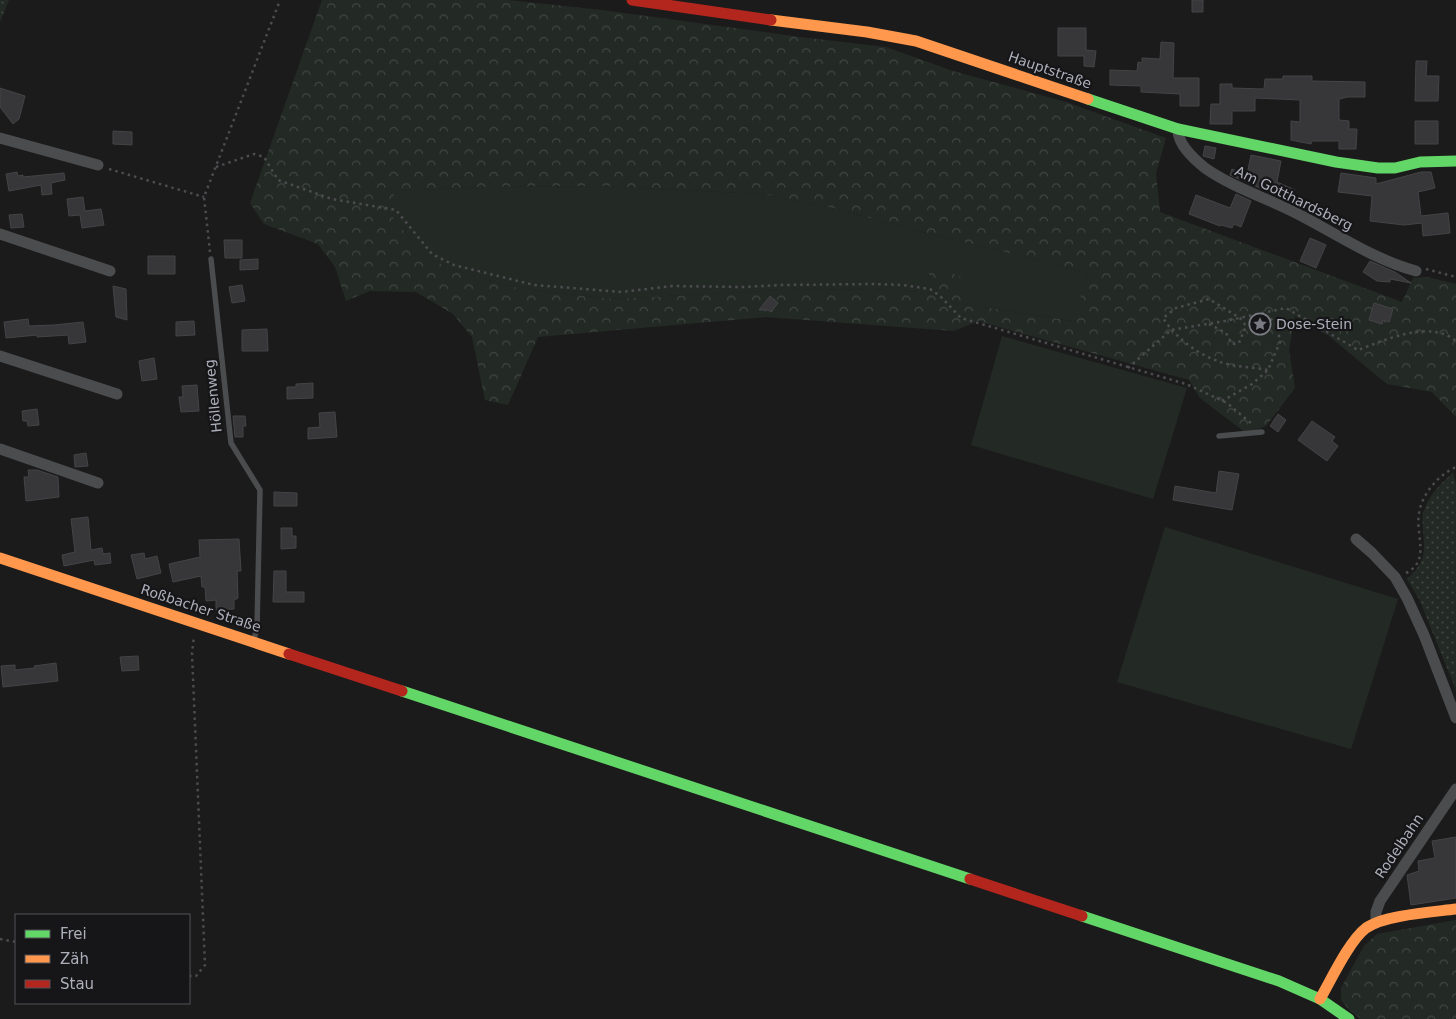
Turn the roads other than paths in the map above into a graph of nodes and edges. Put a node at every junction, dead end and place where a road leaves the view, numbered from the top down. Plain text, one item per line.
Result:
1 (632, 0) edge
2 (1178, 129) junction
3 (0, 138) edge
4 (1456, 160) edge
5 (98, 165) road end
6 (0, 234) edge
7 (211, 259) road end
8 (110, 271) dead end
9 (1415, 271) road end
10 (0, 356) edge
11 (117, 394) dead end
12 (1262, 432) road end
13 (1218, 436) dead end
14 (0, 449) edge
15 (98, 482) dead end
16 (1356, 539) dead end
17 (0, 558) edge
18 (253, 641) junction
19 (1456, 718) edge
20 (1456, 789) edge
21 (1456, 909) edge
22 (1376, 923) junction
23 (1320, 1000) junction
24 (1350, 1019) edge

1 - 2 street, Hauptstraße
2 - 4 street, Hauptstraße
2 - 9 street, Am Gotthardsberg
3 - 5 street
6 - 8 street
7 - 18 lane, Höllenweg
10 - 11 street
12 - 13 lane
14 - 15 street
16 - 19 street
17 - 18 street, Roßbacher Straße
18 - 23 street, Roßbacher Straße
20 - 22 street, Rodelbahn
21 - 22 street
22 - 23 street
23 - 24 street, Roßbacher Straße

